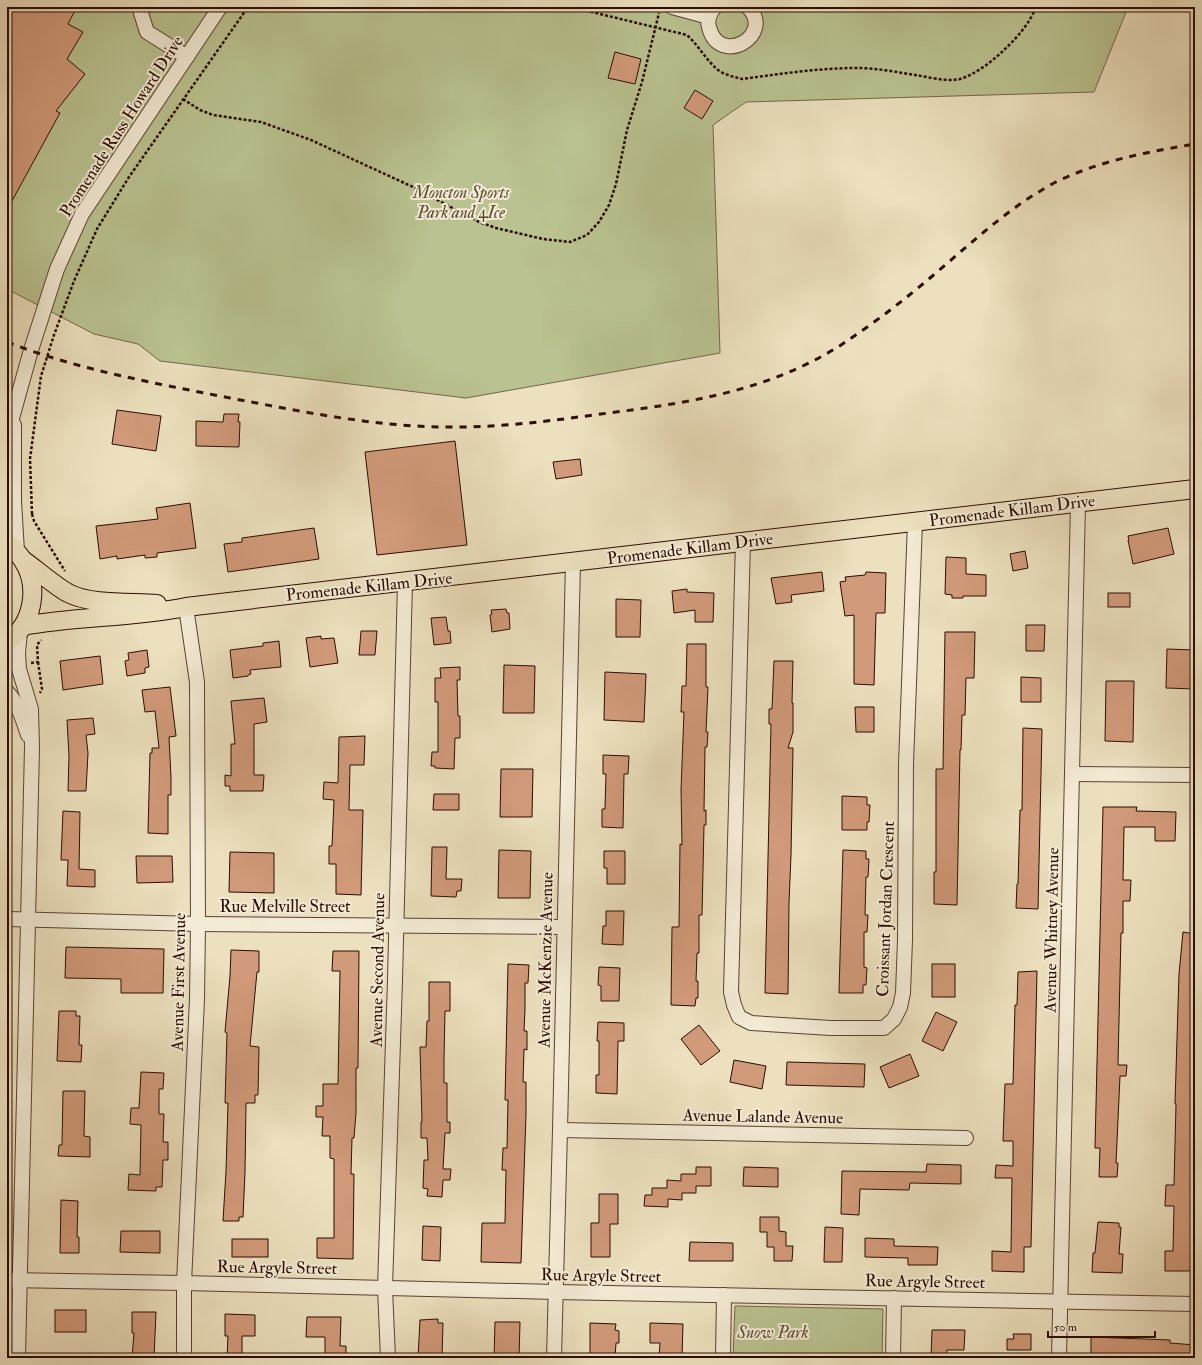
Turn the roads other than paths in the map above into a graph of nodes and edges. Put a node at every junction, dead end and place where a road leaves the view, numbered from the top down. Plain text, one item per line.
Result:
1 (142, 7) edge
2 (220, 7) edge
3 (672, 7) edge
4 (748, 7) edge
5 (712, 12) edge
6 (187, 57) junction
7 (15, 404) junction
8 (7, 436) edge
9 (1195, 489) edge
10 (1078, 503) junction
11 (915, 522) junction
12 (743, 542) junction
13 (16, 552) edge
14 (573, 562) junction
15 (404, 582) junction
16 (186, 607) junction
17 (17, 633) edge
18 (7, 692) edge
19 (32, 747) junction
20 (1072, 774) junction
21 (1195, 775) edge
22 (7, 919) edge
23 (28, 919) junction
24 (198, 924) junction
25 (396, 925) junction
26 (564, 927) junction
27 (560, 1130) junction
28 (966, 1138) dead end
29 (13, 1281) edge
30 (184, 1283) junction
31 (385, 1288) junction
32 (555, 1292) junction
33 (724, 1295) junction
34 (894, 1298) junction
35 (1060, 1301) junction
36 (1195, 1304) edge
37 (18, 1358) edge
38 (184, 1358) edge
39 (388, 1358) edge
40 (554, 1358) edge
41 (723, 1358) edge
42 (892, 1358) edge
43 (1059, 1358) edge

1 - 6 street
2 - 6 street, Promenade Russ Howard Drive
3 - 5 street
4 - 5 street
6 - 7 street, Promenade Russ Howard Drive
7 - 8 street, Promenade Russ Howard Drive
7 - 13 street, Promenade Russ Howard Drive
9 - 10 main road, Promenade Killam Drive
10 - 11 main road, Promenade Killam Drive
10 - 20 street, Avenue Whitney Avenue
11 - 12 main road, Promenade Killam Drive
11 - 12 street, Croissant Jordan Crescent
12 - 14 main road, Promenade Killam Drive
13 - 16 main road, Promenade Killam Drive
13 - 17 main road
14 - 15 main road, Promenade Killam Drive
14 - 26 street, Avenue McKenzie Avenue
15 - 16 main road, Promenade Killam Drive
15 - 25 street, Avenue Second Avenue
16 - 17 main road, Promenade Killam Drive
16 - 24 street, Avenue First Avenue
17 - 19 street
18 - 19 street
19 - 23 street
20 - 21 street
20 - 35 street, Avenue Whitney Avenue
22 - 23 street, Rue Melville Street
23 - 24 street, Rue Melville Street
23 - 29 street
24 - 25 street, Rue Melville Street
24 - 30 street, Avenue First Avenue
25 - 26 street, Rue Melville Street
25 - 31 street, Avenue Second Avenue
26 - 27 street, Avenue McKenzie Avenue
27 - 28 street, Avenue Lalande Avenue
27 - 32 street, Avenue McKenzie Avenue
29 - 30 street, Rue Argyle Street
29 - 37 street
30 - 31 street, Rue Argyle Street
30 - 38 street, Avenue First Avenue
31 - 32 street, Rue Argyle Street
31 - 39 street, Avenue Second Avenue
32 - 33 street, Rue Argyle Street
32 - 40 street, Avenue McKenzie Avenue
33 - 34 street, Rue Argyle Street
33 - 41 street
34 - 35 street, Rue Argyle Street
34 - 42 street
35 - 36 street, Rue Argyle Street
35 - 43 street, Avenue Whitney Avenue

